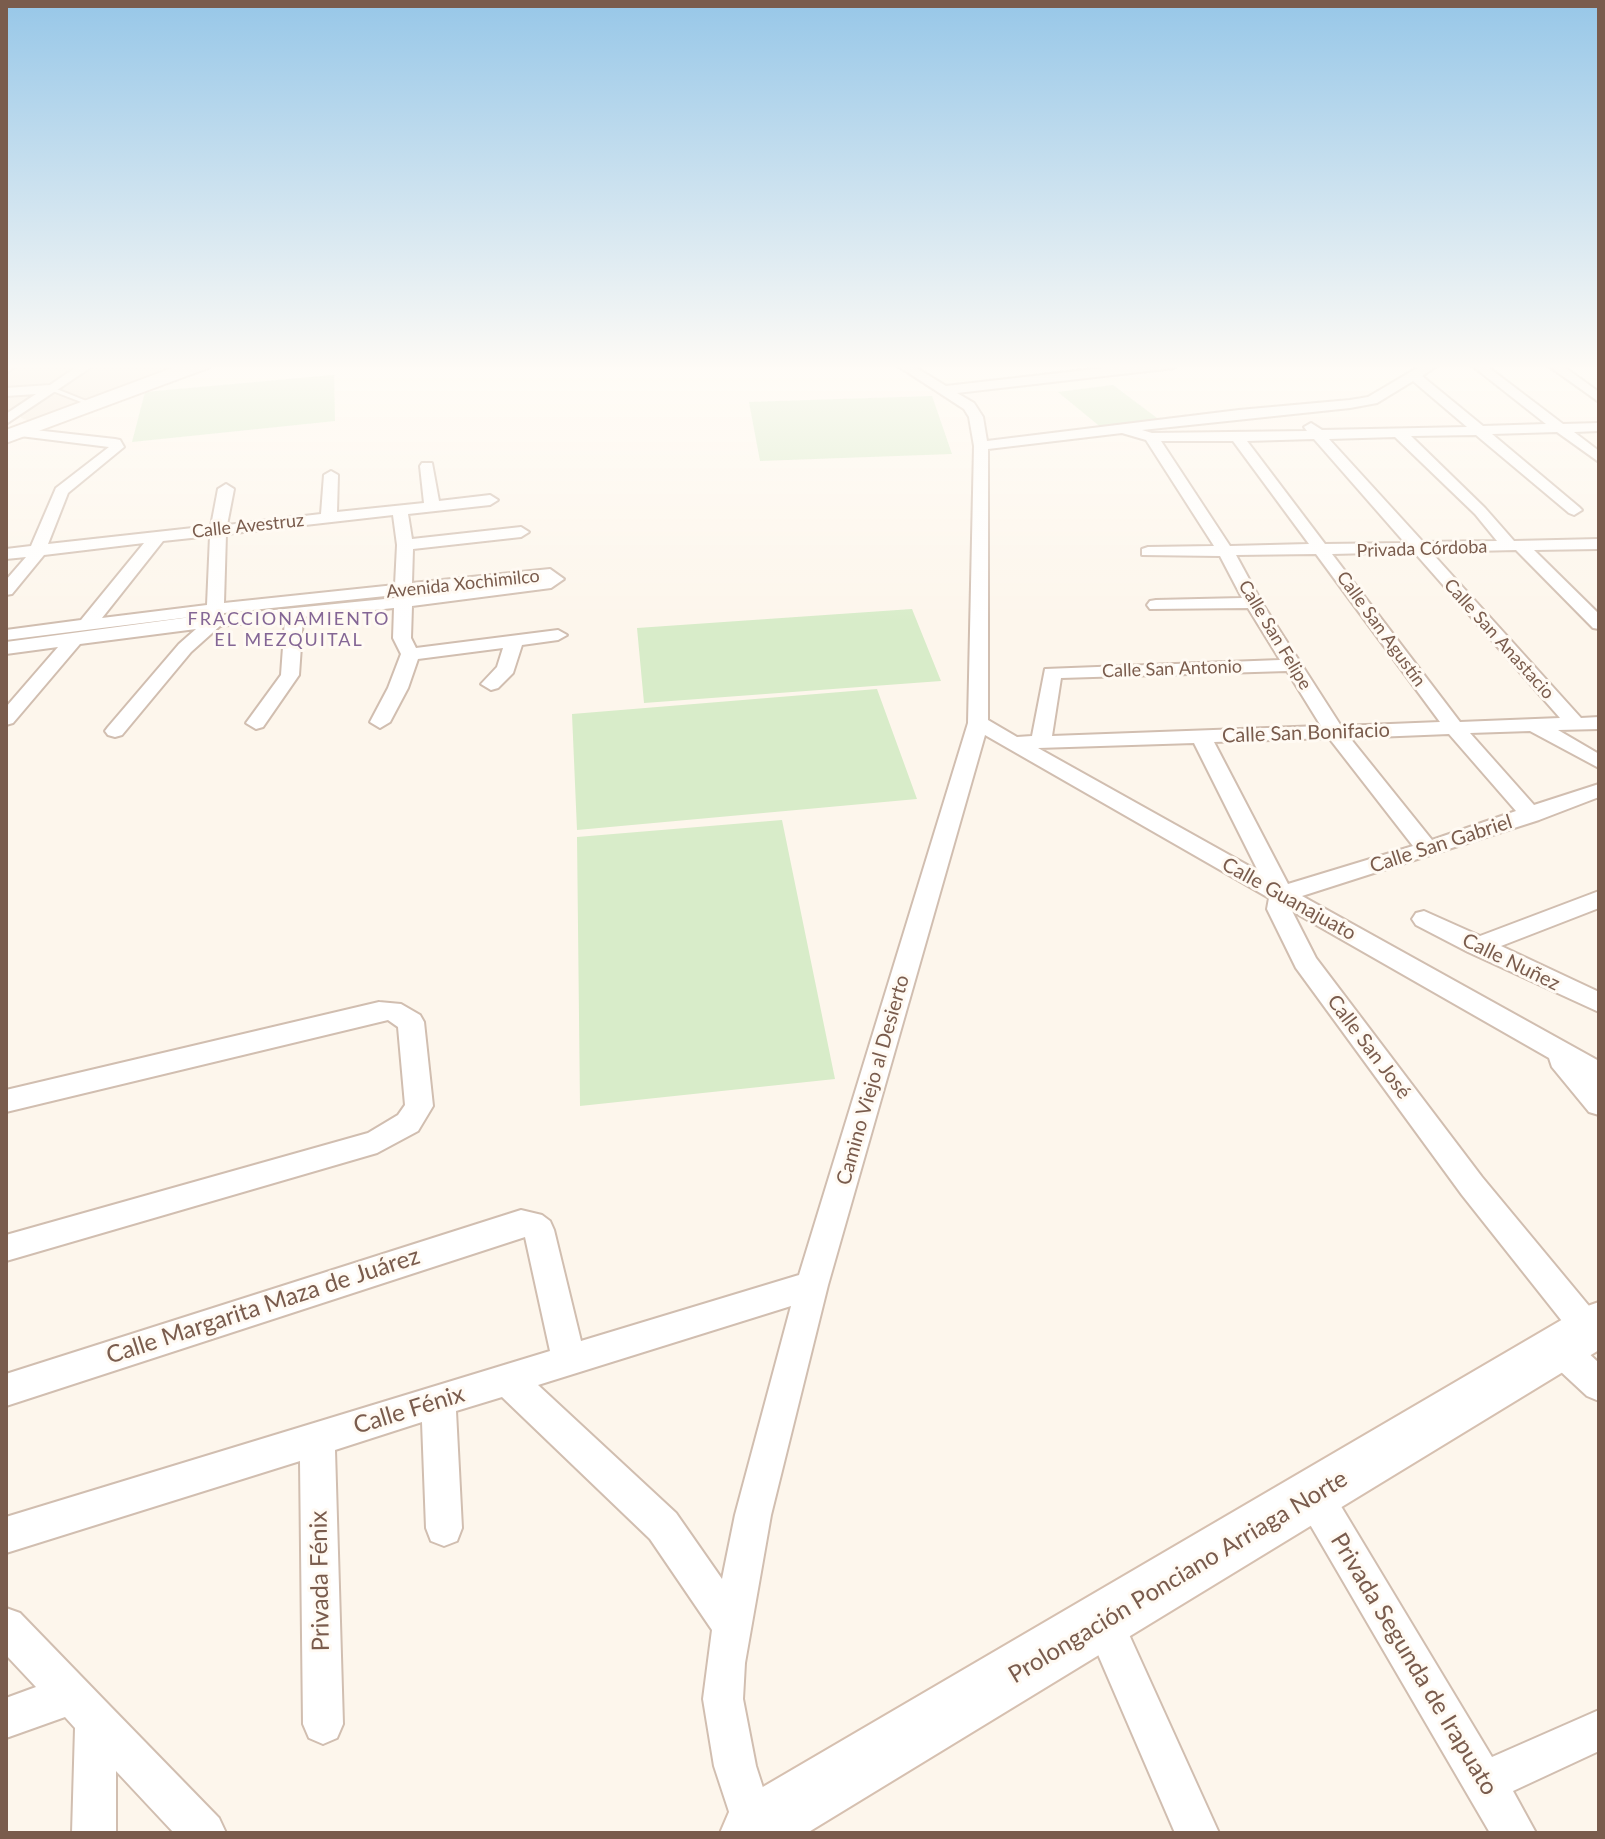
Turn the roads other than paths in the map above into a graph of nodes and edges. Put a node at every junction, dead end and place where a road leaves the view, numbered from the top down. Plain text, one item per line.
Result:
1 (26, 450) edge
2 (113, 450) edge
3 (981, 450) edge
4 (1159, 450) edge
5 (1247, 450) edge
6 (1328, 450) edge
7 (1416, 450) edge
8 (1502, 450) edge
9 (16, 457) dead end
10 (427, 466) dead end
11 (331, 475) dead end
12 (226, 489) dead end
13 (490, 500) dead end
14 (432, 505) junction
15 (1574, 510) dead end
16 (400, 512) junction
17 (329, 518) junction
18 (218, 529) junction
19 (521, 532) dead end
20 (157, 538) junction
21 (1599, 544) edge
22 (405, 545) junction
23 (1515, 546) junction
24 (1418, 549) junction
25 (38, 550) junction
26 (1324, 551) junction
27 (1148, 552) dead end
28 (1227, 553) junction
29 (6, 554) edge
30 (6, 590) edge
31 (404, 597) junction
32 (1253, 603) junction
33 (1156, 605) dead end
34 (294, 614) junction
35 (215, 615) junction
36 (1599, 624) edge
37 (80, 632) junction
38 (6, 635) edge
39 (558, 635) dead end
40 (514, 641) junction
41 (6, 648) edge
42 (410, 654) junction
43 (1292, 665) junction
44 (491, 684) dead end
45 (6, 719) edge
46 (380, 722) dead end
47 (256, 723) dead end
48 (978, 723) junction
49 (1599, 723) edge
50 (1576, 724) junction
51 (1533, 725) junction
52 (1454, 728) junction
53 (115, 731) dead end
54 (1335, 732) junction
55 (1201, 736) junction
56 (1041, 742) junction
57 (1012, 743) junction
58 (1599, 762) edge
59 (1599, 790) edge
60 (1531, 815) junction
61 (1427, 849) junction
62 (1281, 894) junction
63 (1599, 899) edge
64 (1424, 919) dead end
65 (1477, 946) junction
66 (1599, 1003) edge
67 (1552, 1047) junction
68 (1599, 1074) edge
69 (6, 1101) edge
70 (1599, 1104) edge
71 (6, 1248) edge
72 (812, 1285) junction
73 (1582, 1334) edge
74 (569, 1361) junction
75 (508, 1380) junction
76 (1599, 1385) edge
77 (6, 1390) edge
78 (438, 1401) junction
79 (317, 1439) junction
80 (1314, 1496) junction
81 (444, 1528) dead end
82 (6, 1535) edge
83 (1103, 1622) junction
84 (732, 1626) junction
85 (6, 1627) edge
86 (84, 1707) junction
87 (6, 1718) edge
88 (323, 1724) dead end
89 (1599, 1730) edge
90 (1484, 1782) junction
91 (753, 1830) edge
92 (94, 1833) edge
93 (204, 1833) edge
94 (1197, 1833) edge
95 (1514, 1833) edge

1 - 9 street
2 - 25 street
3 - 48 street, Camino Viejo al Desierto
4 - 28 street, Calle San Felipe
5 - 26 street, Calle San Agustín
6 - 24 street, Calle San Anastacio
7 - 23 street
8 - 15 street
10 - 14 street
11 - 17 street
12 - 18 street
13 - 14 street, Calle Avestruz
14 - 16 street, Calle Avestruz
16 - 17 street, Calle Avestruz
16 - 22 street
17 - 18 street, Calle Avestruz
18 - 20 street, Calle Avestruz
18 - 35 street
19 - 22 street
20 - 25 street, Calle Avestruz
20 - 37 street
21 - 23 street, Privada Córdoba
22 - 31 street
23 - 24 street, Privada Córdoba
23 - 36 street
24 - 26 street, Privada Córdoba
24 - 50 street, Calle San Anastacio
25 - 29 street, Calle Avestruz
25 - 30 street
26 - 28 street, Privada Córdoba
26 - 52 street, Calle San Agustín
27 - 28 street, Privada Córdoba
28 - 32 street, Calle San Felipe
31 - 31 street, Avenida Xochimilco
31 - 34 street, Avenida Xochimilco
31 - 35 street, Avenida Xochimilco
31 - 42 street
32 - 33 street
32 - 43 street, Calle San Felipe
34 - 35 street, Avenida Xochimilco
34 - 47 street
35 - 37 street, Avenida Xochimilco
35 - 53 street
37 - 38 street, Avenida Xochimilco
37 - 41 street, Avenida Xochimilco
37 - 45 street
39 - 40 street
40 - 42 street
40 - 44 street
42 - 46 street
43 - 54 street, Calle San Felipe
43 - 56 street, Calle San Antonio
48 - 57 street, Calle Guanajuato
48 - 72 street, Camino Viejo al Desierto
49 - 50 street, Calle San Bonifacio
50 - 51 street, Calle San Bonifacio
51 - 52 street, Calle San Bonifacio
51 - 58 street
52 - 54 street, Calle San Bonifacio
52 - 60 street, Calle San Agustín
54 - 55 street, Calle San Bonifacio
54 - 61 street, Calle San Felipe
55 - 56 street, Calle San Bonifacio
55 - 62 street, Calle San José
56 - 57 street, Calle San Bonifacio
57 - 62 street, Calle Guanajuato
59 - 60 street, Calle San Gabriel
60 - 61 street, Calle San Gabriel
61 - 62 street, Calle San Gabriel
62 - 67 street, Calle Guanajuato
62 - 73 street, Calle San José
63 - 65 street
64 - 65 street, Calle Nuñez
65 - 66 street, Calle Nuñez
67 - 68 street, Calle Guanajuato
67 - 70 street
69 - 71 street
72 - 74 street, Calle Fénix
72 - 84 street, Camino Viejo al Desierto
73 - 76 street, Calle San José
73 - 80 street, Prolongación Ponciano Arriaga Norte
74 - 75 street, Calle Fénix
74 - 77 street, Calle Margarita Maza de Juárez
75 - 78 street, Calle Fénix
75 - 84 street
78 - 79 street, Calle Fénix
78 - 81 street
79 - 82 street, Calle Fénix
79 - 88 street, Privada Fénix
80 - 83 street, Prolongación Ponciano Arriaga Norte
80 - 90 street, Privada Segunda de Irapuato
83 - 91 street, Prolongación Ponciano Arriaga Norte
83 - 94 street
84 - 91 street, Camino Viejo al Desierto
85 - 86 street
86 - 87 street
86 - 92 street
86 - 93 street
89 - 90 street
90 - 95 street, Privada Segunda de Irapuato

